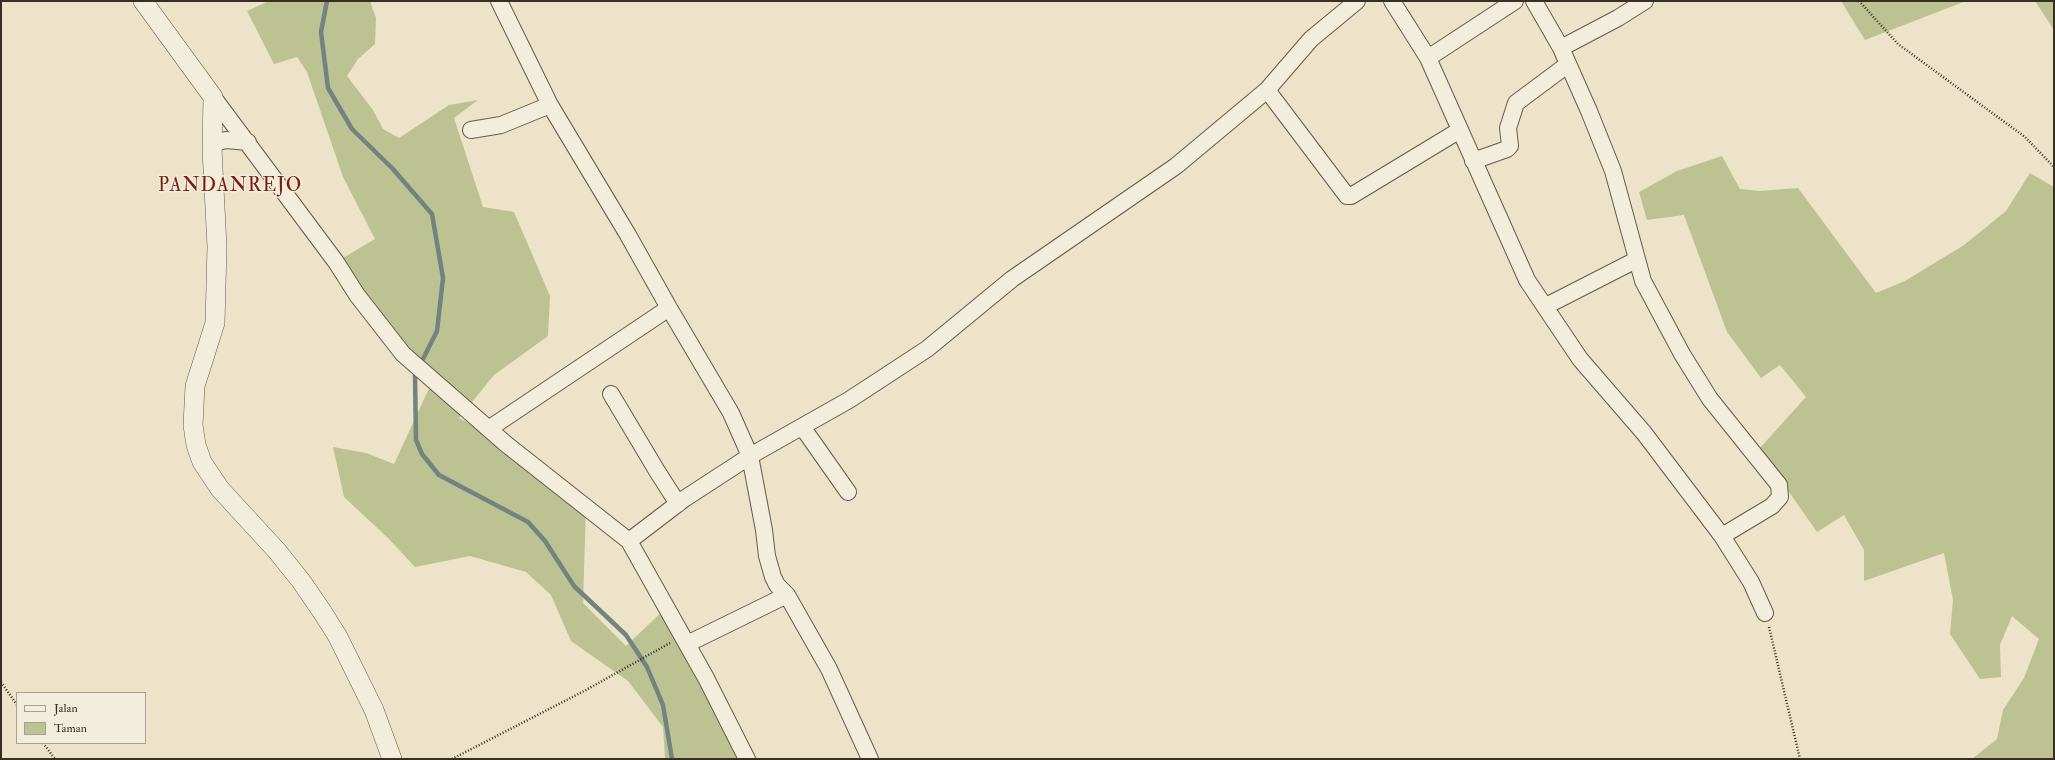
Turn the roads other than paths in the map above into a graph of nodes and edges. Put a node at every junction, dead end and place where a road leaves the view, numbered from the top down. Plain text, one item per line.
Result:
1 (143, 1) edge
2 (499, 1) edge
3 (1357, 1) edge
4 (1392, 1) edge
5 (1514, 1) edge
6 (1534, 1) edge
7 (1645, 1) edge
8 (1561, 48) junction
9 (1428, 58) junction
10 (1567, 65) junction
11 (1267, 90) junction
12 (213, 96) junction
13 (550, 105) junction
14 (471, 130) dead end
15 (1460, 130) junction
16 (248, 142) junction
17 (212, 149) junction
18 (1473, 161) junction
19 (1636, 260) junction
20 (1546, 306) junction
21 (668, 308) junction
22 (611, 394) dead end
23 (490, 428) junction
24 (802, 428) junction
25 (750, 456) junction
26 (848, 492) dead end
27 (678, 504) junction
28 (1722, 536) junction
29 (630, 541) junction
30 (787, 595) junction
31 (1765, 613) road end
32 (685, 640) junction
33 (392, 759) edge
34 (747, 759) edge
35 (870, 759) edge

1 - 12 street
2 - 13 street
3 - 11 street
4 - 9 street
5 - 9 street
6 - 8 street
7 - 8 street
8 - 10 street
9 - 15 street
10 - 18 street
10 - 19 street
11 - 15 street
11 - 24 street
12 - 16 street
12 - 17 street
13 - 14 street
13 - 21 street
15 - 18 street
16 - 17 street
16 - 23 street
17 - 33 street
18 - 20 street
19 - 20 street
19 - 28 street
20 - 28 street
21 - 23 street
21 - 25 street
22 - 27 street
23 - 29 street
24 - 25 street
24 - 26 street
25 - 27 street
25 - 30 street
27 - 29 street
28 - 31 street
29 - 32 street
30 - 32 street
30 - 35 street
32 - 34 street

